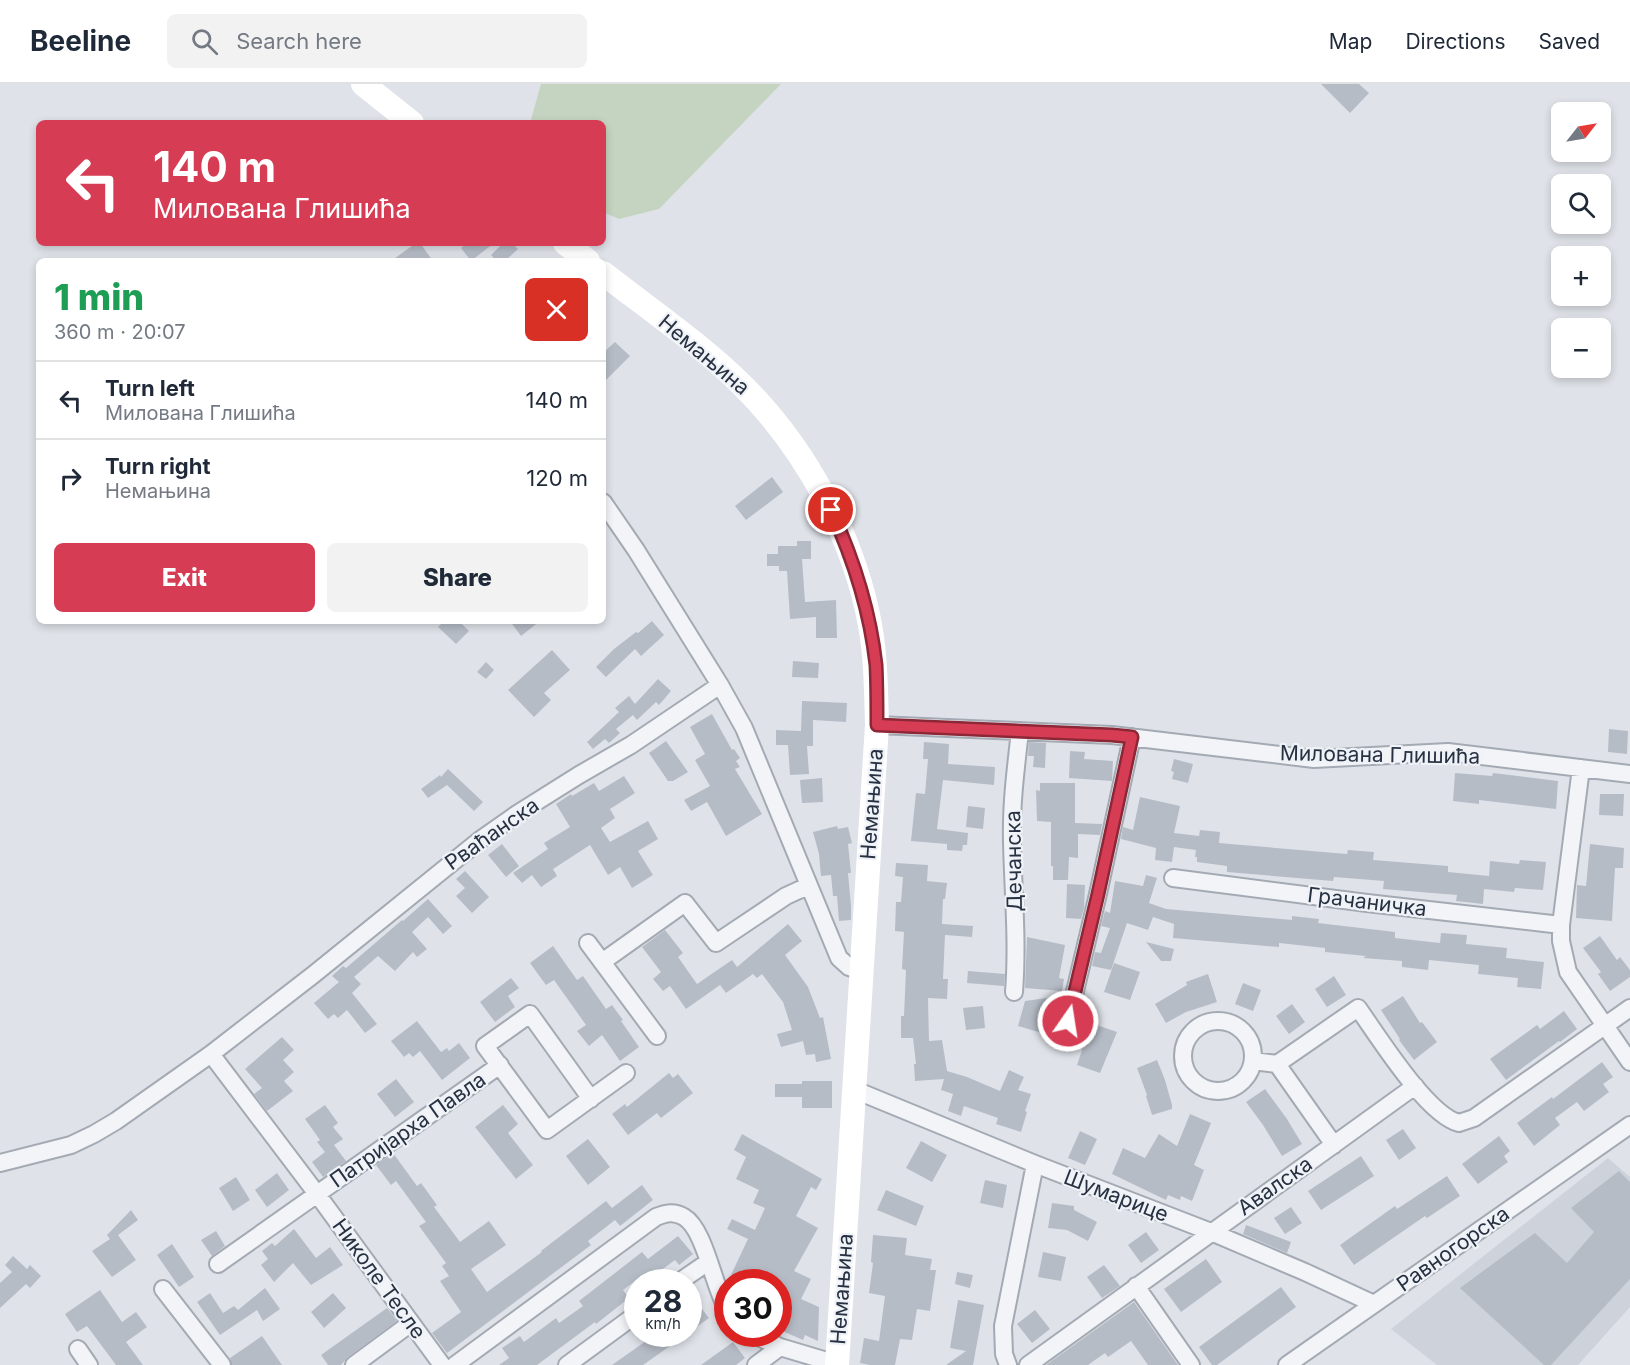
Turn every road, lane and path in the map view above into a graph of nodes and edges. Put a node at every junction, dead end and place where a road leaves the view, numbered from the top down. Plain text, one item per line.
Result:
1 (363, 84) edge
2 (408, 120) edge
3 (569, 246) edge
4 (584, 258) edge
5 (606, 275) edge
6 (606, 506) edge
7 (720, 685) junction
8 (877, 725) junction
9 (1020, 731) junction
10 (1132, 737) junction
11 (1581, 768) junction
12 (1630, 774) edge
13 (1173, 878) dead end
14 (809, 887) junction
15 (1561, 925) junction
16 (588, 943) dead end
17 (602, 962) junction
18 (861, 971) junction
19 (1014, 992) dead end
20 (1630, 1008) edge
21 (1068, 1021) dead end
22 (1605, 1026) junction
23 (657, 1036) dead end
24 (211, 1054) junction
25 (1253, 1061) junction
26 (1630, 1062) edge
27 (1277, 1064) junction
28 (500, 1065) junction
29 (626, 1073) dead end
30 (1414, 1086) junction
31 (855, 1090) junction
32 (591, 1099) junction
33 (1627, 1133) edge
34 (1334, 1145) junction
35 (0, 1163) edge
36 (1035, 1164) junction
37 (317, 1194) junction
38 (1211, 1232) junction
39 (708, 1262) junction
40 (218, 1264) dead end
41 (698, 1269) edge
42 (714, 1277) edge
43 (1136, 1286) junction
44 (163, 1289) dead end
45 (1374, 1304) junction
46 (411, 1323) junction
47 (624, 1323) edge
48 (780, 1347) joint
49 (78, 1349) dead end
50 (89, 1365) edge
51 (222, 1365) edge
52 (354, 1365) edge
53 (442, 1365) edge
54 (455, 1365) edge
55 (567, 1365) edge
56 (756, 1365) edge
57 (837, 1365) edge
58 (1008, 1365) edge
59 (1028, 1365) edge
60 (1191, 1365) edge
61 (1287, 1365) edge

1 - 2 street
3 - 4 street
5 - 8 street, Немањина
6 - 7 street
7 - 14 street
7 - 24 street, Рваћанска
8 - 9 street, Милована Глишића
8 - 18 street, Немањина
9 - 10 street, Милована Глишића
9 - 19 street, Дечанска
10 - 11 street, Милована Глишића
10 - 21 street
11 - 12 street, Милована Глишића
11 - 15 street
13 - 15 street, Грачаничка
14 - 17 street
14 - 18 street
15 - 22 street
16 - 17 street
17 - 23 street
18 - 31 street, Немањина
20 - 22 street
22 - 26 street
22 - 30 street
24 - 35 street, Рваћанска
24 - 37 street, Николе Тесле
25 - 25 street
25 - 27 street
27 - 30 street
27 - 34 street
28 - 32 street, Патријарха Павла
28 - 32 street, Патријарха Павла
28 - 37 street, Патријарха Павла
29 - 32 street, Патријарха Павла
30 - 34 street, Авалска
31 - 36 street, Шумарице
31 - 57 street, Немањина
33 - 45 street, Равногорска
34 - 38 street, Авалска
36 - 38 street, Шумарице
36 - 58 street
37 - 40 street
37 - 46 street, Николе Тесле
38 - 43 street, Авалска
38 - 45 street, Шумарице
39 - 41 street
39 - 42 street
39 - 54 street
43 - 59 street, Авалска
43 - 60 street
44 - 51 street
45 - 61 street, Равногорска
46 - 52 street
46 - 53 street, Николе Тесле
47 - 55 street
48 - 56 street
48 - 57 street
49 - 50 street

